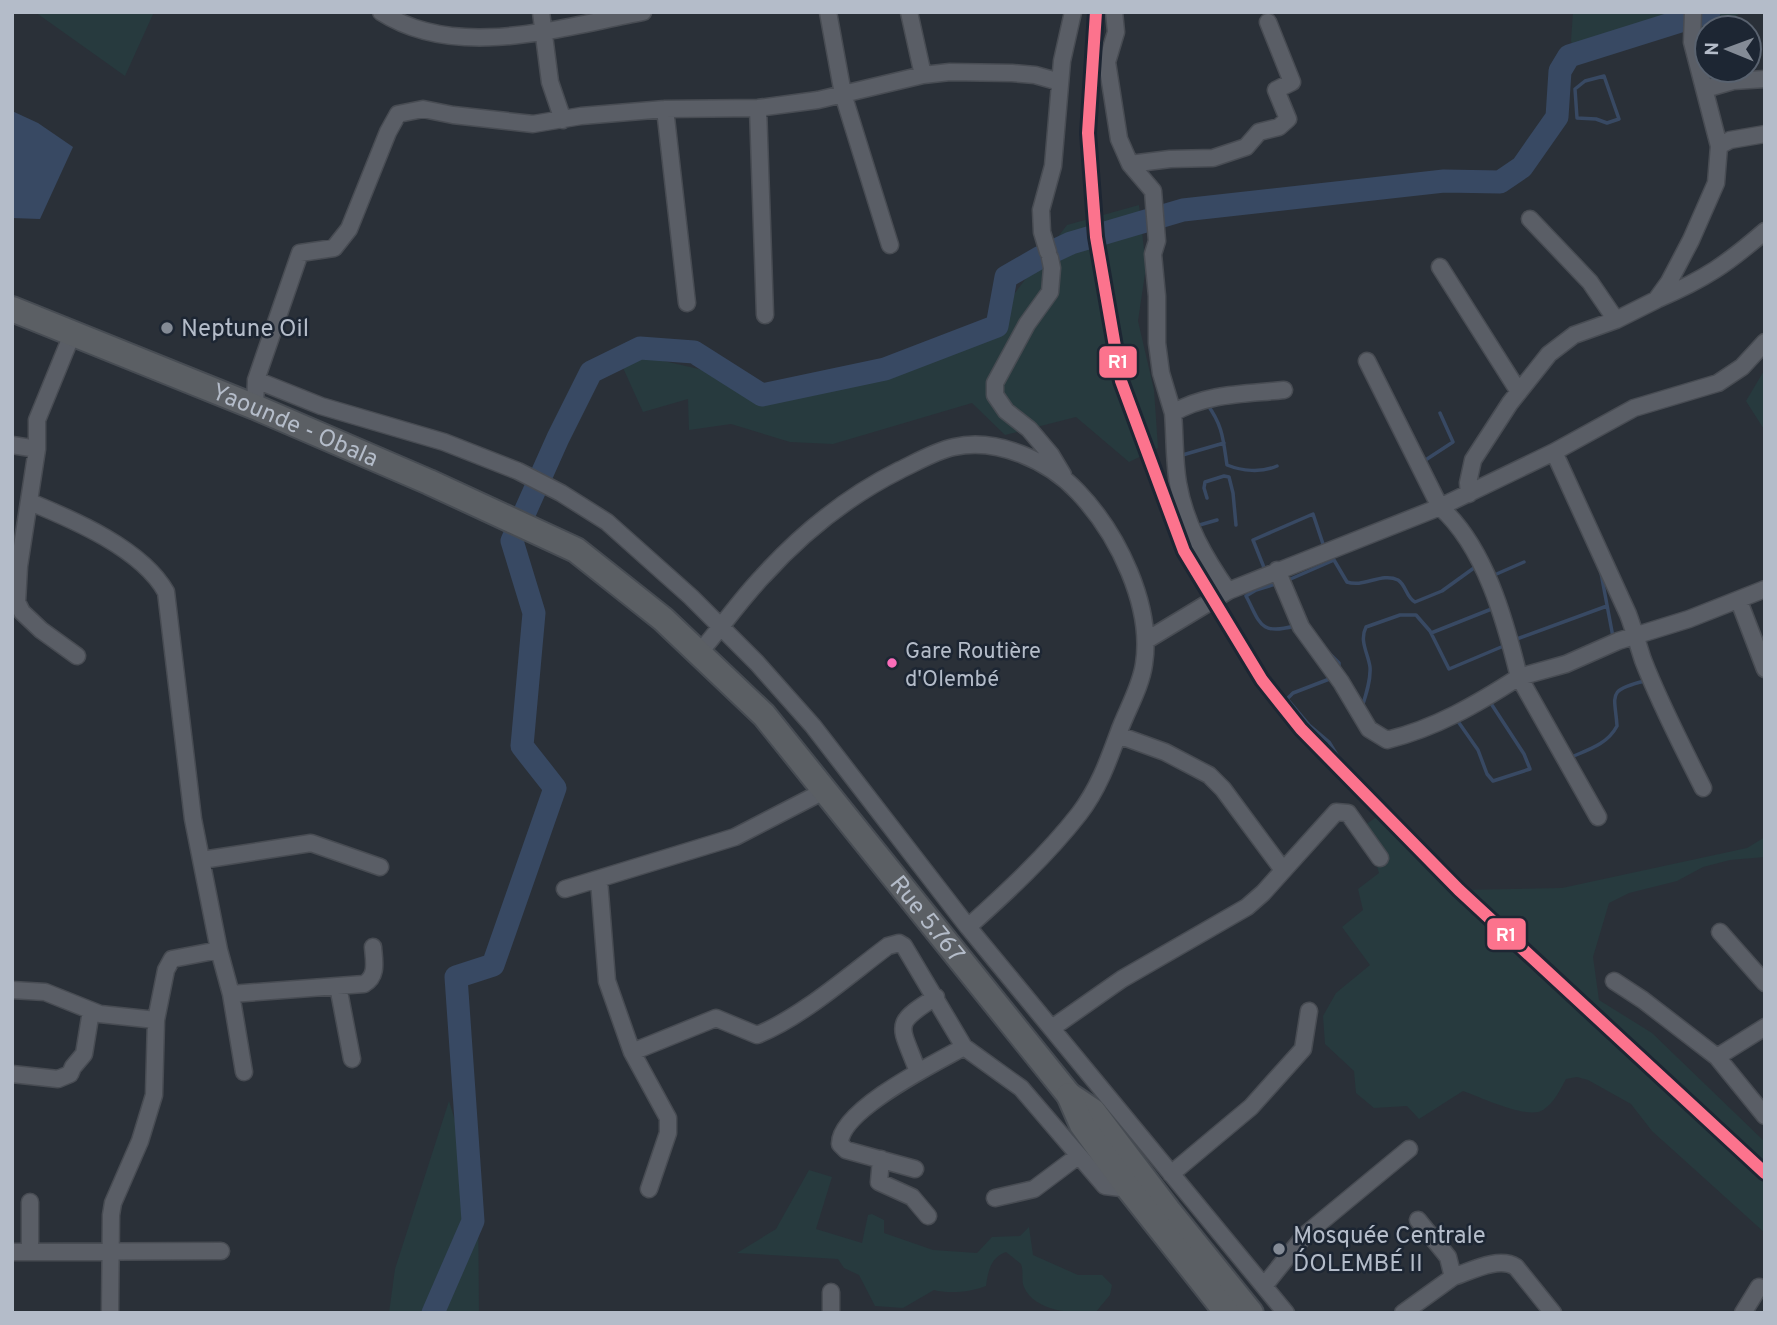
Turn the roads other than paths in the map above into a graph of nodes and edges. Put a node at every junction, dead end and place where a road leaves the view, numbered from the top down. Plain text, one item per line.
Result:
1 (381, 12) edge
2 (541, 12) edge
3 (643, 12) edge
4 (828, 12) edge
5 (909, 12) edge
6 (1073, 12) edge
7 (1114, 12) edge
8 (1693, 12) edge
9 (1268, 22) dead end
10 (543, 30) junction
11 (923, 75) junction
12 (1765, 79) edge
13 (1060, 82) junction
14 (1704, 89) junction
15 (843, 93) junction
16 (758, 107) junction
17 (665, 109) junction
18 (563, 120) junction
19 (1765, 134) edge
20 (1719, 146) junction
21 (1130, 164) junction
22 (1531, 219) dead end
23 (1765, 231) edge
24 (890, 245) dead end
25 (1440, 267) dead end
26 (1656, 300) junction
27 (687, 303) dead end
28 (12, 309) edge
29 (765, 314) dead end
30 (1616, 320) junction
31 (73, 332) junction
32 (1765, 342) edge
33 (1367, 361) dead end
34 (256, 380) junction
35 (1284, 390) dead end
36 (1519, 392) junction
37 (255, 407) junction
38 (1173, 413) junction
39 (12, 445) edge
40 (37, 449) junction
41 (1554, 452) junction
42 (1065, 477) junction
43 (1469, 494) junction
44 (30, 502) junction
45 (1440, 507) junction
46 (576, 550) joint
47 (1277, 570) junction
48 (1765, 589) edge
49 (1228, 591) junction
50 (1739, 601) junction
51 (722, 628) junction
52 (1636, 635) junction
53 (1147, 640) junction
54 (699, 653) junction
55 (77, 656) dead end
56 (1765, 669) edge
57 (1519, 677) junction
58 (1118, 735) junction
59 (1703, 788) dead end
60 (824, 791) junction
61 (1598, 817) dead end
62 (1380, 859) dead end
63 (202, 860) junction
64 (380, 867) dead end
65 (1283, 870) junction
66 (599, 880) junction
67 (565, 889) dead end
68 (968, 927) junction
69 (1720, 932) dead end
70 (373, 947) dead end
71 (219, 950) junction
72 (1614, 981) dead end
73 (1765, 983) edge
74 (338, 986) junction
75 (12, 990) edge
76 (231, 994) junction
77 (936, 997) junction
78 (91, 1011) junction
79 (1310, 1011) dead end
80 (156, 1020) junction
81 (1765, 1027) edge
82 (1052, 1028) junction
83 (964, 1047) junction
84 (632, 1052) junction
85 (1717, 1057) junction
86 (352, 1059) dead end
87 (244, 1072) dead end
88 (918, 1072) junction
89 (12, 1074) edge
90 (1069, 1095) junction
91 (1765, 1116) edge
92 (1409, 1149) dead end
93 (1079, 1156) junction
94 (881, 1159) junction
95 (915, 1169) dead end
96 (1171, 1174) junction
97 (649, 1189) dead end
98 (1129, 1189) junction
99 (995, 1198) dead end
100 (30, 1202) dead end
101 (928, 1216) dead end
102 (1418, 1220) dead end
103 (111, 1250) junction
104 (221, 1251) dead end
105 (12, 1252) edge
106 (30, 1252) junction
107 (1453, 1277) junction
108 (1264, 1286) junction
109 (1759, 1287) dead end
110 (831, 1292) dead end
111 (110, 1313) edge
112 (831, 1313) edge
113 (1227, 1313) edge
114 (1251, 1313) edge
115 (1286, 1313) edge
116 (1403, 1313) edge
117 (1553, 1313) edge
118 (1743, 1313) edge

1 - 10 street
2 - 10 street
3 - 10 street
4 - 15 street
5 - 11 street
6 - 13 street
7 - 21 street
8 - 14 street
9 - 21 street
10 - 18 street
11 - 13 street
11 - 15 street
12 - 14 street
13 - 42 street
14 - 20 street
15 - 16 street
15 - 24 street
16 - 17 street
16 - 29 street
17 - 18 street
17 - 27 street
18 - 34 street
19 - 20 street
20 - 26 street
21 - 38 street
22 - 30 street
23 - 26 street
25 - 36 street
26 - 30 street
28 - 31 highway, Yaounde - Obala
30 - 36 street
31 - 37 highway, Yaounde - Obala
31 - 40 street
32 - 41 street
33 - 45 street
34 - 37 street
34 - 51 street
35 - 38 street
36 - 43 street
37 - 46 highway, Yaounde - Obala
38 - 49 street
39 - 40 street
40 - 44 street
41 - 43 street
41 - 52 street
42 - 51 street
42 - 53 street
43 - 45 street
44 - 55 street
44 - 63 street
45 - 47 street
45 - 57 street
46 - 54 highway, Rue 5.767
47 - 49 street
47 - 57 street
48 - 50 street
49 - 53 street
50 - 52 street
50 - 56 street
51 - 54 street
51 - 68 street
52 - 57 street
52 - 59 street
53 - 58 street
54 - 60 highway, Rue 5.767
57 - 61 street
58 - 65 street
58 - 68 street
60 - 66 street
60 - 90 highway, Rue 5.767
62 - 65 street
63 - 64 street
63 - 71 street
65 - 82 street
66 - 67 street
66 - 84 street
68 - 82 street
69 - 73 street
70 - 74 street
71 - 76 street
71 - 80 street
72 - 85 street
74 - 76 street
74 - 86 street
75 - 78 street
76 - 87 street
77 - 83 street
77 - 84 street
77 - 88 street
78 - 80 street
78 - 89 street
79 - 96 street
80 - 103 street
81 - 85 street
82 - 96 street
83 - 88 street
83 - 93 street
84 - 97 street
85 - 91 street
88 - 94 street
90 - 98 highway
90 - 114 highway, Rue 5.767
92 - 108 street
93 - 98 street
93 - 99 street
94 - 95 street
94 - 101 street
96 - 108 street
98 - 113 highway
100 - 106 street
102 - 107 street
103 - 104 street
103 - 106 street
103 - 111 street
105 - 106 street
107 - 116 street
107 - 117 street
108 - 115 street
109 - 118 street
110 - 112 street

